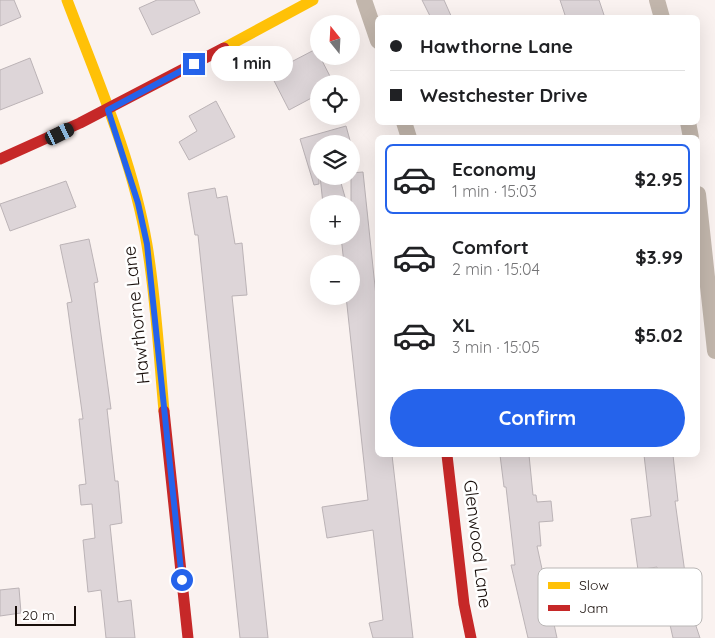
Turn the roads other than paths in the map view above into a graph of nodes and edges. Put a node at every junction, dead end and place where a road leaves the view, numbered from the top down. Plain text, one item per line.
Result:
1 (67, 0) edge
2 (313, 0) edge
3 (364, 0) edge
4 (657, 0) edge
5 (661, 15) edge
6 (375, 32) edge
7 (108, 110) junction
8 (0, 159) edge
9 (700, 212) edge
10 (715, 351) edge
11 (447, 457) edge
12 (188, 638) edge
13 (471, 638) edge

1 - 7 street, Hawthorne Lane
2 - 7 street
3 - 6 street
4 - 5 street
7 - 8 street
7 - 12 street, Hawthorne Lane
9 - 10 street
11 - 13 street, Glenwood Lane

